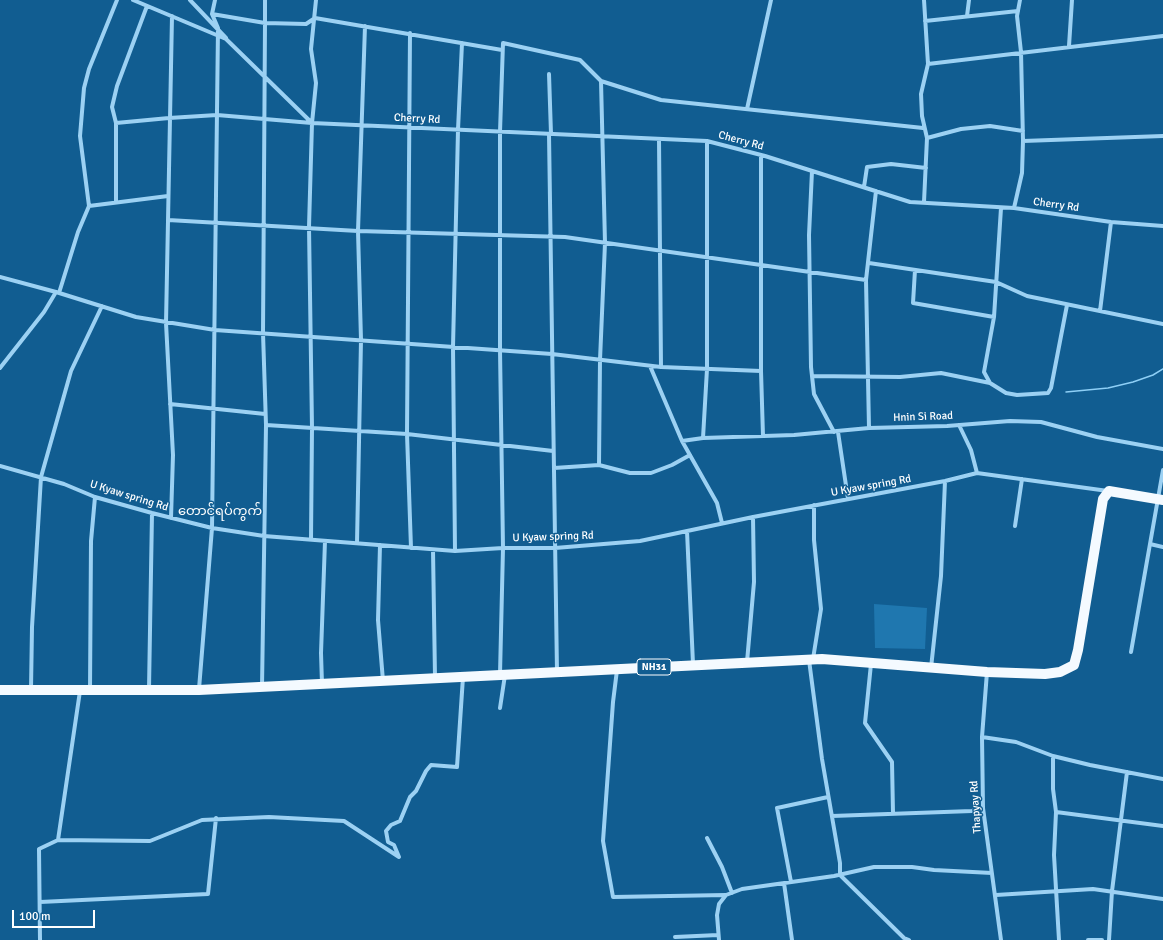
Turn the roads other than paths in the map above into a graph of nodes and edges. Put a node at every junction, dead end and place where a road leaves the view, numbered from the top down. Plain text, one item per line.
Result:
1 (116, 0) edge
2 (133, 0) edge
3 (190, 0) edge
4 (215, 0) edge
5 (265, 0) edge
6 (316, 0) edge
7 (771, 0) edge
8 (924, 0) edge
9 (969, 0) edge
10 (1020, 0) edge
11 (1072, 0) edge
12 (147, 6) junction
13 (1018, 11) junction
14 (212, 14) junction
15 (172, 16) junction
16 (967, 16) junction
17 (315, 18) junction
18 (926, 21) junction
19 (265, 23) junction
20 (365, 26) junction
21 (218, 28) junction
22 (410, 33) junction
23 (218, 35) junction
24 (1163, 36) edge
25 (226, 39) junction
26 (462, 43) junction
27 (1069, 46) junction
28 (502, 50) junction
29 (1021, 52) junction
30 (928, 64) junction
31 (549, 74) dead end
32 (266, 76) junction
33 (601, 81) junction
34 (747, 109) junction
35 (217, 115) junction
36 (169, 118) junction
37 (266, 120) junction
38 (116, 123) junction
39 (312, 123) junction
40 (362, 125) junction
41 (410, 128) junction
42 (923, 128) junction
43 (458, 130) junction
44 (1023, 131) junction
45 (500, 132) junction
46 (550, 134) junction
47 (1163, 136) edge
48 (603, 137) junction
49 (927, 138) junction
50 (659, 139) junction
51 (707, 141) junction
52 (1023, 141) junction
53 (761, 155) junction
54 (926, 168) junction
55 (812, 171) junction
56 (864, 187) junction
57 (876, 191) junction
58 (168, 196) junction
59 (116, 202) junction
60 (924, 202) junction
61 (89, 206) junction
62 (1001, 208) junction
63 (1014, 208) junction
64 (168, 220) junction
65 (1110, 222) junction
66 (216, 223) junction
67 (264, 226) junction
68 (1163, 226) edge
69 (309, 228) junction
70 (358, 231) junction
71 (408, 232) junction
72 (456, 234) junction
73 (500, 235) junction
74 (550, 237) junction
75 (605, 243) junction
76 (661, 251) junction
77 (706, 257) junction
78 (869, 263) junction
79 (761, 265) junction
80 (915, 270) junction
81 (810, 272) junction
82 (0, 277) edge
83 (866, 280) junction
84 (996, 282) junction
85 (58, 292) junction
86 (1067, 305) junction
87 (102, 306) junction
88 (1100, 311) junction
89 (994, 317) junction
90 (166, 323) junction
91 (1163, 324) edge
92 (215, 330) junction
93 (263, 333) junction
94 (310, 337) junction
95 (361, 340) junction
96 (407, 344) junction
97 (454, 347) junction
98 (500, 350) junction
99 (552, 354) junction
100 (600, 360) junction
101 (650, 366) junction
102 (661, 367) junction
103 (0, 368) edge
104 (707, 369) junction
105 (761, 371) junction
106 (812, 376) junction
107 (868, 377) junction
108 (990, 383) junction
109 (170, 404) junction
110 (214, 408) junction
111 (265, 414) junction
112 (266, 425) junction
113 (959, 425) junction
114 (312, 428) junction
115 (869, 428) junction
116 (360, 431) junction
117 (836, 432) junction
118 (407, 434) junction
119 (762, 436) junction
120 (703, 438) junction
121 (454, 439) junction
122 (682, 441) junction
123 (502, 444) junction
124 (1163, 449) edge
125 (553, 451) junction
126 (690, 455) junction
127 (599, 465) junction
128 (0, 466) edge
129 (554, 468) junction
130 (1163, 470) edge
131 (977, 473) junction
132 (41, 477) junction
133 (1022, 479) junction
134 (945, 481) junction
135 (1109, 491) junction
136 (95, 497) junction
137 (848, 499) junction
138 (1160, 500) edge
139 (814, 505) junction
140 (152, 513) junction
141 (753, 517) junction
142 (171, 518) junction
143 (722, 523) junction
144 (1015, 526) dead end
145 (212, 528) junction
146 (687, 531) junction
147 (264, 536) junction
148 (311, 540) junction
149 (325, 541) junction
150 (357, 543) junction
151 (1150, 544) junction
152 (380, 545) junction
153 (1163, 547) edge
154 (411, 548) junction
155 (503, 548) junction
156 (555, 548) junction
157 (433, 550) junction
158 (455, 551) junction
159 (1130, 652) dead end
160 (811, 660) junction
161 (746, 663) junction
162 (871, 663) junction
163 (693, 665) junction
164 (931, 668) junction
165 (617, 669) junction
166 (557, 672) junction
167 (987, 672) junction
168 (502, 675) junction
169 (463, 677) junction
170 (435, 678) junction
171 (383, 681) junction
172 (322, 684) junction
173 (262, 687) junction
174 (0, 690) edge
175 (30, 690) junction
176 (149, 690) junction
177 (199, 690) junction
178 (80, 691) junction
179 (90, 691) junction
180 (500, 708) dead end
181 (982, 737) junction
182 (1053, 756) junction
183 (1127, 772) junction
184 (1163, 778) edge
185 (828, 796) junction
186 (983, 808) junction
187 (1056, 812) junction
188 (893, 814) junction
189 (832, 816) junction
190 (216, 818) junction
191 (1120, 821) junction
192 (1163, 826) edge
193 (707, 838) dead end
194 (58, 840) junction
195 (992, 873) junction
196 (840, 875) junction
197 (790, 882) junction
198 (784, 883) junction
199 (1112, 890) junction
200 (1056, 892) junction
201 (732, 893) junction
202 (726, 895) junction
203 (996, 895) junction
204 (1163, 899) edge
205 (40, 902) junction
206 (718, 935) junction
207 (675, 937) dead end
208 (40, 940) edge
209 (719, 940) edge
210 (792, 940) edge
211 (909, 940) edge
212 (1001, 940) edge
213 (1059, 940) edge
214 (1088, 940) edge
215 (1102, 940) edge
216 (1109, 940) edge

1 - 61 street
2 - 12 street
3 - 21 street
4 - 14 street
5 - 19 street
6 - 17 street
7 - 34 street
8 - 18 street
9 - 16 street
10 - 13 street
11 - 27 street
12 - 15 street
12 - 38 street
13 - 16 street
13 - 29 street
14 - 19 street
14 - 21 street
15 - 23 street
15 - 36 street
16 - 18 street
17 - 19 street
17 - 20 street
17 - 39 street
18 - 30 street
19 - 32 street
20 - 22 street
20 - 40 street
21 - 23 street
21 - 25 street
22 - 26 street
22 - 41 street
23 - 25 street
23 - 35 street
24 - 27 street
25 - 32 street
26 - 28 street
26 - 43 street
27 - 29 street
28 - 33 street
28 - 45 street
29 - 30 street
29 - 44 street
30 - 42 street
31 - 46 street
32 - 37 street
32 - 39 street
33 - 34 street
33 - 48 street
34 - 42 street
35 - 36 street, Cherry Rd
35 - 37 street, Cherry Rd
35 - 66 street
36 - 38 street, Cherry Rd
36 - 58 street
37 - 39 street, Cherry Rd
37 - 67 street
38 - 59 street
39 - 40 street, Cherry Rd
39 - 69 street
40 - 41 street, Cherry Rd
40 - 70 street
41 - 43 street, Cherry Rd
41 - 71 street
42 - 49 street
43 - 45 street, Cherry Rd
43 - 72 street
44 - 49 street
44 - 52 street
45 - 46 street, Cherry Rd
45 - 73 street
46 - 48 street, Cherry Rd
46 - 74 street
47 - 52 street
48 - 50 street, Cherry Rd
48 - 75 street
49 - 54 street
50 - 51 street, Cherry Rd
50 - 76 street
51 - 53 street, Cherry Rd
51 - 77 street
52 - 63 street
53 - 55 street, Cherry Rd
53 - 79 street
54 - 56 street
54 - 60 street
55 - 56 street, Cherry Rd
55 - 81 street
56 - 57 street, Cherry Rd
57 - 60 street, Cherry Rd
57 - 78 street
58 - 59 street
58 - 64 street
59 - 61 street
60 - 62 street, Cherry Rd
61 - 85 street
62 - 63 street, Cherry Rd
62 - 84 street
63 - 65 street, Cherry Rd
64 - 66 street
64 - 90 street
65 - 68 street, Cherry Rd
65 - 88 street
66 - 67 street
66 - 92 street
67 - 69 street
67 - 93 street
69 - 70 street
69 - 94 street
70 - 71 street
70 - 95 street
71 - 72 street
71 - 96 street
72 - 73 street
72 - 97 street
73 - 74 street
73 - 98 street
74 - 75 street
74 - 99 street
75 - 76 street
75 - 100 street
76 - 77 street
76 - 102 street
77 - 79 street
77 - 104 street
78 - 80 street
78 - 83 street
79 - 81 street
79 - 105 street
80 - 84 street
80 - 89 street
81 - 83 street
81 - 106 street
82 - 85 street
83 - 107 street
84 - 86 street
84 - 89 street
85 - 87 street
85 - 103 street
86 - 88 street
86 - 108 street
87 - 90 street
87 - 132 street
88 - 91 street
89 - 108 street
90 - 92 street
90 - 109 street
92 - 93 street
92 - 110 street
93 - 94 street
93 - 111 street
94 - 95 street
94 - 114 street
95 - 96 street
95 - 116 street
96 - 97 street
96 - 118 street
97 - 98 street
97 - 121 street
98 - 99 street
98 - 123 street
99 - 100 street
99 - 125 street
100 - 101 street
100 - 127 street
101 - 102 street
101 - 122 street
102 - 104 street
104 - 105 street
104 - 120 street
105 - 119 street
106 - 107 street
106 - 117 street
107 - 108 street
107 - 115 street
109 - 110 street
109 - 142 street
110 - 111 street
110 - 145 street
111 - 112 street
112 - 114 street
112 - 147 street
113 - 115 street, Hnin Si Road
113 - 124 street, Hnin Si Road
113 - 131 street
114 - 116 street
114 - 148 street
115 - 117 street, Hnin Si Road
116 - 118 street
116 - 150 street
117 - 119 street, Hnin Si Road
117 - 137 street
118 - 121 street
118 - 154 street
119 - 120 street, Hnin Si Road
120 - 122 street, Hnin Si Road
121 - 123 street
121 - 158 street
122 - 126 street
123 - 125 street
123 - 155 street
125 - 129 street
126 - 127 street
126 - 143 street
127 - 129 street
128 - 132 street, U Kyaw spring Rd
129 - 156 street
130 - 138 street
131 - 133 street, U Kyaw spring Rd
131 - 134 street, U Kyaw spring Rd
132 - 136 street, U Kyaw spring Rd
132 - 175 street
133 - 135 street, U Kyaw spring Rd
133 - 144 street
134 - 137 street, U Kyaw spring Rd
134 - 164 street
135 - 138 highway
135 - 167 highway, NH31
136 - 140 street, U Kyaw spring Rd
136 - 179 street
137 - 139 street, U Kyaw spring Rd
138 - 151 street
139 - 141 street, U Kyaw spring Rd
139 - 160 street
140 - 142 street, U Kyaw spring Rd
140 - 176 street
141 - 143 street, U Kyaw spring Rd
141 - 161 street
142 - 145 street, U Kyaw spring Rd
143 - 146 street, U Kyaw spring Rd
145 - 147 street, U Kyaw spring Rd
145 - 177 street
146 - 156 street, U Kyaw spring Rd
146 - 163 street
147 - 148 street, U Kyaw spring Rd
147 - 173 street
148 - 149 street, U Kyaw spring Rd
149 - 150 street, U Kyaw spring Rd
149 - 172 street
150 - 152 street, U Kyaw spring Rd
151 - 153 street
151 - 159 street
152 - 154 street, U Kyaw spring Rd
152 - 171 street
154 - 157 street, U Kyaw spring Rd
155 - 156 street, U Kyaw spring Rd
155 - 158 street, U Kyaw spring Rd
155 - 168 street
156 - 166 street
157 - 158 street, U Kyaw spring Rd
157 - 170 street
160 - 161 highway, NH31
160 - 162 highway, NH31
160 - 185 street
161 - 163 highway, NH31
162 - 164 highway, NH31
162 - 188 street
163 - 165 highway, NH31
164 - 167 highway, NH31
165 - 166 highway, NH31
165 - 202 street
166 - 168 highway, NH31
167 - 181 street, Thapyay Rd
168 - 169 highway, NH31
168 - 180 street
169 - 170 highway, NH31
169 - 190 street
170 - 171 highway, NH31
171 - 172 highway, NH31
172 - 173 highway, NH31
173 - 177 highway, NH31
174 - 175 highway, NH31
175 - 178 highway, NH31
176 - 177 highway, NH31
176 - 179 highway, NH31
178 - 179 highway, NH31
178 - 194 street
181 - 182 street
181 - 186 street, Thapyay Rd
182 - 183 street
182 - 187 street
183 - 184 street
183 - 191 street
185 - 189 street
185 - 197 street
186 - 188 street
186 - 195 street, Thapyay Rd
187 - 191 street
187 - 200 street
188 - 189 street
189 - 196 street
190 - 194 street
190 - 205 street
191 - 192 street
191 - 199 street
193 - 201 street
194 - 205 street
195 - 196 street
195 - 203 street, Thapyay Rd
196 - 197 street
196 - 211 street
197 - 198 street
198 - 201 street
198 - 210 street
199 - 200 street
199 - 204 street
199 - 216 street
200 - 203 street
200 - 213 street
201 - 202 street
202 - 206 street
203 - 212 street, Thapyay Rd
205 - 208 street
206 - 207 street
206 - 209 street
214 - 215 street

